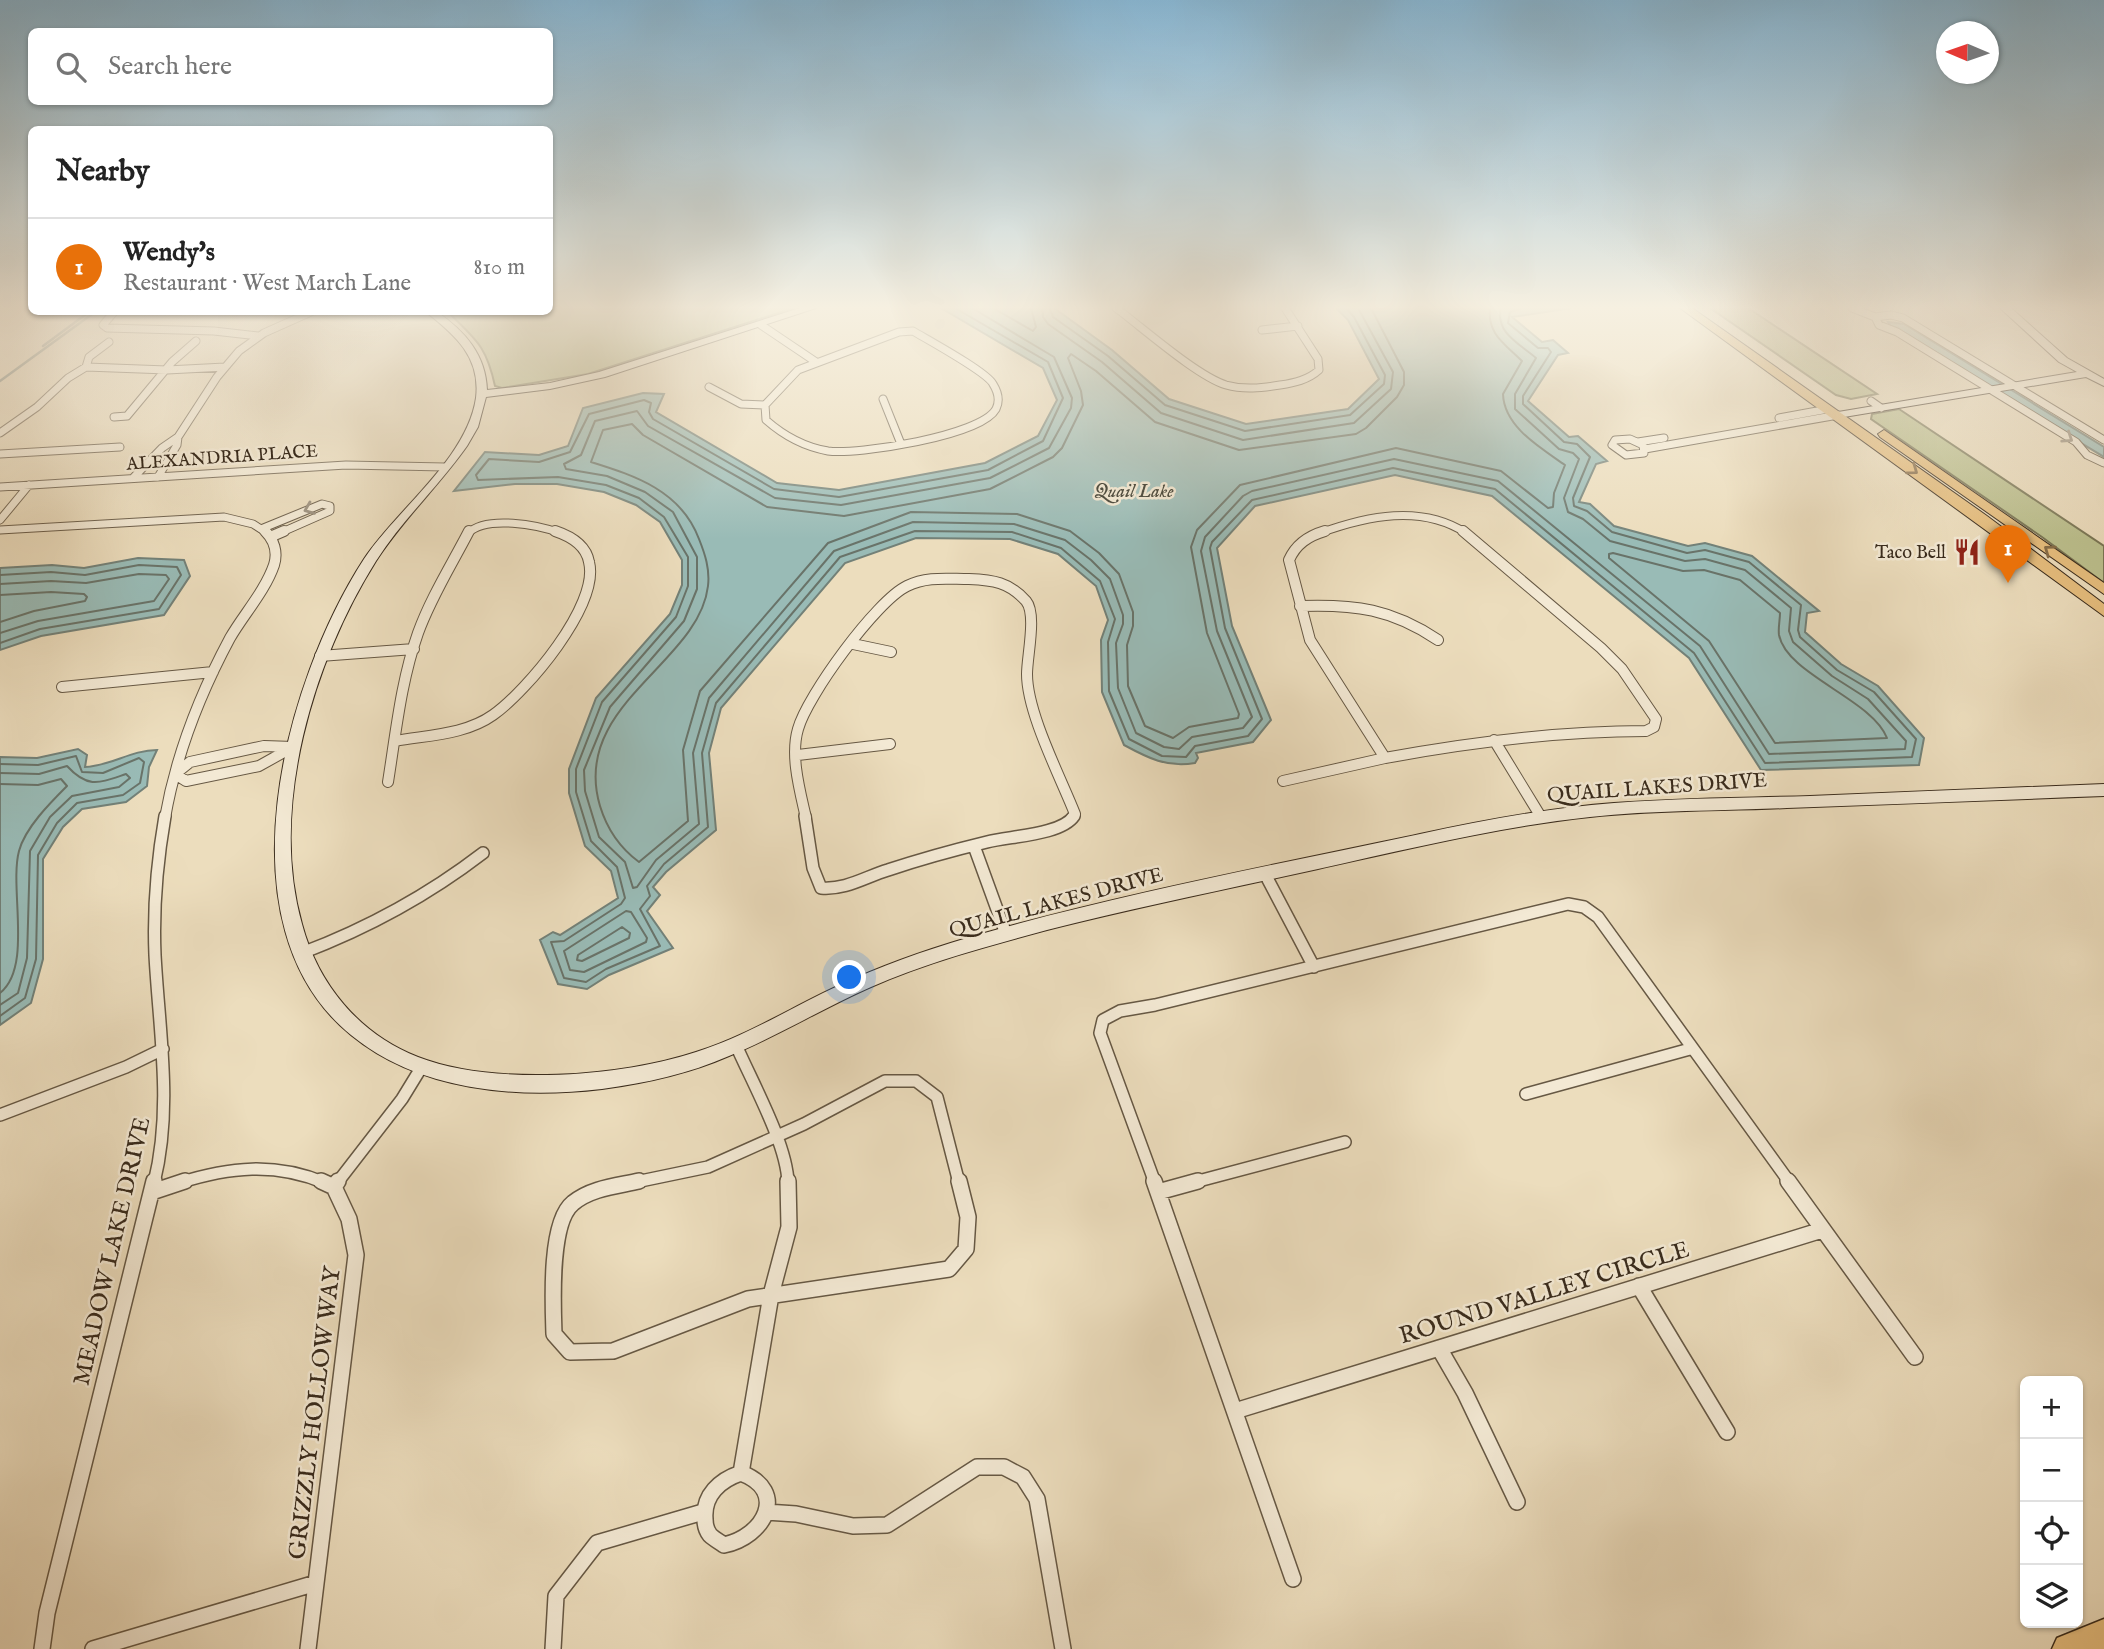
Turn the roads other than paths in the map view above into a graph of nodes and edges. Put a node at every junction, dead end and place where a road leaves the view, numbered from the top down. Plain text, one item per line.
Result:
1 (61, 385) edge
2 (154, 385) edge
3 (213, 385) edge
4 (481, 385) edge
5 (555, 385) edge
6 (782, 385) edge
7 (995, 385) edge
8 (1232, 385) edge
9 (1277, 385) edge
10 (1802, 385) edge
11 (1806, 385) edge
12 (1967, 385) edge
13 (1982, 385) edge
14 (2020, 385) edge
15 (2014, 386) junction
16 (709, 387) dead end
17 (1989, 389) junction
18 (482, 394) junction
19 (884, 399) dead end
20 (1871, 401) junction
21 (765, 405) junction
22 (1881, 408) junction
23 (1841, 411) junction
24 (114, 417) dead end
25 (0, 433) edge
26 (178, 437) junction
27 (2104, 440) edge
28 (1639, 442) junction
29 (901, 443) junction
30 (120, 447) dead end
31 (1645, 449) junction
32 (0, 454) edge
33 (2104, 463) edge
34 (445, 467) junction
35 (158, 477) junction
36 (133, 478) junction
37 (29, 485) junction
38 (0, 487) edge
39 (0, 520) edge
40 (0, 530) edge
41 (266, 533) junction
42 (2104, 590) edge
43 (1300, 606) junction
44 (2104, 611) edge
45 (1438, 640) dead end
46 (853, 644) junction
47 (414, 649) junction
48 (891, 652) dead end
49 (320, 656) junction
50 (213, 672) junction
51 (62, 687) dead end
52 (1494, 740) junction
53 (395, 741) junction
54 (890, 744) dead end
55 (293, 747) junction
56 (798, 755) junction
57 (1385, 758) junction
58 (175, 774) junction
59 (1283, 781) dead end
60 (388, 782) dead end
61 (2104, 790) edge
62 (1541, 817) junction
63 (974, 846) junction
64 (484, 853) dead end
65 (1265, 874) junction
66 (1006, 934) junction
67 (303, 953) junction
68 (1314, 967) junction
69 (736, 1045) junction
70 (163, 1049) junction
71 (1690, 1049) junction
72 (421, 1068) junction
73 (1526, 1094) dead end
74 (0, 1115) edge
75 (776, 1136) junction
76 (1345, 1142) dead end
77 (334, 1187) junction
78 (152, 1192) junction
79 (1158, 1192) junction
80 (1822, 1230) junction
81 (1639, 1286) junction
82 (771, 1295) junction
83 (1439, 1348) junction
84 (1915, 1357) dead end
85 (1235, 1412) junction
86 (1727, 1432) dead end
87 (741, 1473) junction
88 (1517, 1502) dead end
89 (704, 1511) junction
90 (766, 1512) junction
91 (1293, 1579) dead end
92 (316, 1583) junction
93 (2104, 1634) edge
94 (42, 1649) edge
95 (93, 1649) edge
96 (308, 1649) edge
97 (553, 1649) edge
98 (1063, 1649) edge
99 (2068, 1649) edge

1 - 25 street
2 - 24 street
3 - 26 street
4 - 18 main road, QUAIL LAKES DRIVE
5 - 18 main road
6 - 21 street
7 - 29 street
8 - 9 street
10 - 23 main road
11 - 23 main road
12 - 20 main road
13 - 17 street
14 - 15 main road
15 - 17 main road
15 - 27 street
16 - 21 street
17 - 22 main road
17 -> 33 street
18 - 34 main road, QUAIL LAKES DRIVE
19 - 29 street
20 - 22 street
20 - 23 main road
21 - 29 street
22 - 23 main road
23 - 28 street
23 - 31 street
42 -> 23 main road
23 -> 44 main road
26 - 35 street
26 - 36 street
28 - 31 street
28 - 31 street
30 - 32 street
34 - 35 street, ALEXANDRIA PLACE
34 - 49 main road, QUAIL LAKES DRIVE
35 - 36 street, ALEXANDRIA PLACE
36 - 37 street, ALEXANDRIA PLACE
37 - 38 street, ALEXANDRIA PLACE
37 - 39 street
40 - 41 street
41 -> 41 street
41 - 50 street, MEADOW LAKE DRIVE
43 - 45 street
43 - 52 street
43 - 57 street
46 - 48 street
46 - 56 street
46 - 63 street
47 - 49 street
47 - 53 street
47 - 53 street
49 - 55 main road, QUAIL LAKES DRIVE
50 - 51 street
50 - 58 street, MEADOW LAKE DRIVE
52 - 57 street
52 - 62 street
53 - 60 street
54 - 56 street
55 - 58 street
55 - 58 street
55 - 67 main road, QUAIL LAKES DRIVE
56 - 63 street
57 - 59 street
58 - 70 street, MEADOW LAKE DRIVE
61 - 62 main road, QUAIL LAKES DRIVE
62 - 65 main road, QUAIL LAKES DRIVE
63 - 66 street
64 - 67 street
65 - 66 main road, QUAIL LAKES DRIVE
65 - 68 street
66 - 69 main road, QUAIL LAKES DRIVE
67 - 72 main road, QUAIL LAKES DRIVE
68 - 71 street
68 - 79 street
69 - 72 main road, QUAIL LAKES DRIVE
69 - 75 street
70 - 74 street
70 - 78 street, MEADOW LAKE DRIVE
71 - 73 street
71 - 80 street
72 - 77 street
75 - 82 street
75 - 82 street
75 - 82 street
76 - 79 street
77 - 78 street
77 - 92 street, GRIZZLY HOLLOW WAY
78 - 94 street, MEADOW LAKE DRIVE
79 - 85 street
80 - 81 street, ROUND VALLEY CIRCLE
80 - 84 street
81 - 83 street, ROUND VALLEY CIRCLE
81 - 86 street
82 - 87 street
83 - 85 street, ROUND VALLEY CIRCLE
83 - 88 street
85 - 91 street
87 - 89 street
87 - 90 street
89 - 90 street
89 - 97 street
90 - 98 street
92 - 95 street
92 - 96 street, GRIZZLY HOLLOW WAY
93 - 99 highway

